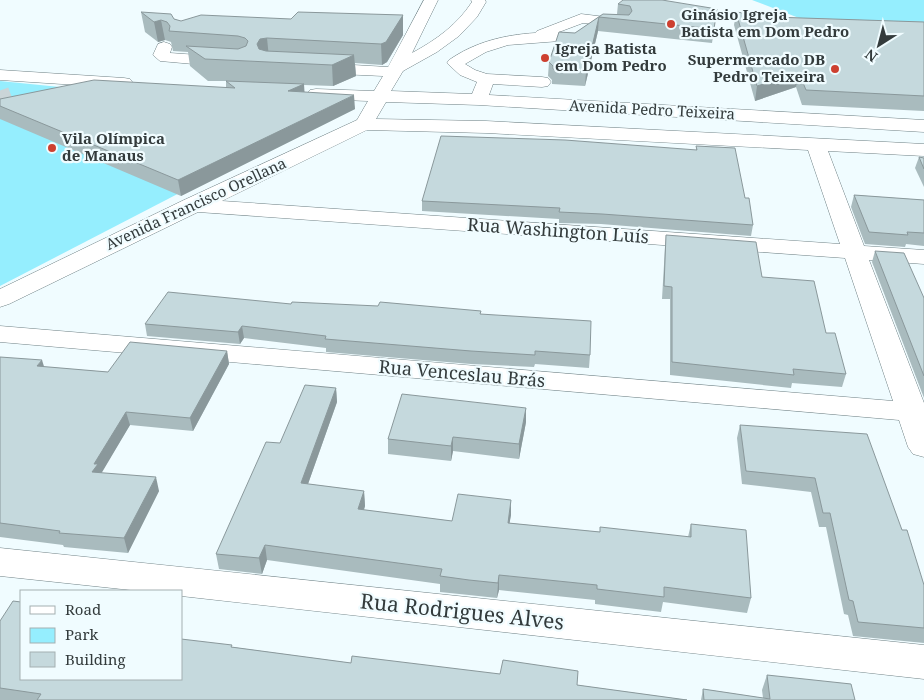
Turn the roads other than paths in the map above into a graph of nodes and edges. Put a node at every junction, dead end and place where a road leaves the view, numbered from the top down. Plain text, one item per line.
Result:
1 (431, 0) edge
2 (478, 0) edge
3 (622, 22) edge
4 (534, 37) junction
5 (568, 37) edge
6 (164, 48) edge
7 (241, 63) edge
8 (298, 67) edge
9 (395, 70) junction
10 (0, 74) tunnel mouth
11 (487, 79) junction
12 (542, 82) dead end
13 (140, 84) edge
14 (10, 88) tunnel mouth
15 (60, 89) junction
16 (296, 93) edge
17 (381, 97) junction
18 (479, 100) junction
19 (716, 103) dead end
20 (924, 117) edge
21 (364, 124) junction
22 (924, 126) edge
23 (486, 127) junction
24 (816, 144) junction
25 (924, 150) edge
26 (192, 205) junction
27 (854, 253) junction
28 (924, 257) edge
29 (0, 299) edge
30 (0, 334) edge
31 (918, 413) edge
32 (924, 446) edge
33 (0, 562) edge
34 (924, 662) edge

1 - 9 street
2 - 9 street
3 - 4 street
4 - 5 street
4 - 11 street
6 - 7 street
8 - 9 street
9 - 17 street
10 - 15 street
11 - 12 street
11 - 18 street
13 - 15 street
14 - 15 street
16 - 17 street, Avenida Pedro Teixeira
17 - 18 street, Avenida Pedro Teixeira
17 - 21 street
17 - 23 street, Avenida Pedro Teixeira
18 - 22 street, Avenida Pedro Teixeira
19 - 20 street
21 - 23 street, Avenida Pedro Teixeira
21 - 26 street, Avenida Francisco Orellana
23 - 24 street, Avenida Pedro Teixeira
24 - 25 street, Avenida Pedro Teixeira
24 - 27 street
26 - 27 street, Rua Washington Luís
26 - 29 street, Avenida Francisco Orellana
27 - 28 street, Rua Washington Luís
27 - 31 street
30 - 31 street, Rua Venceslau Brás
31 - 32 street
33 - 34 street, Rua Rodrigues Alves

